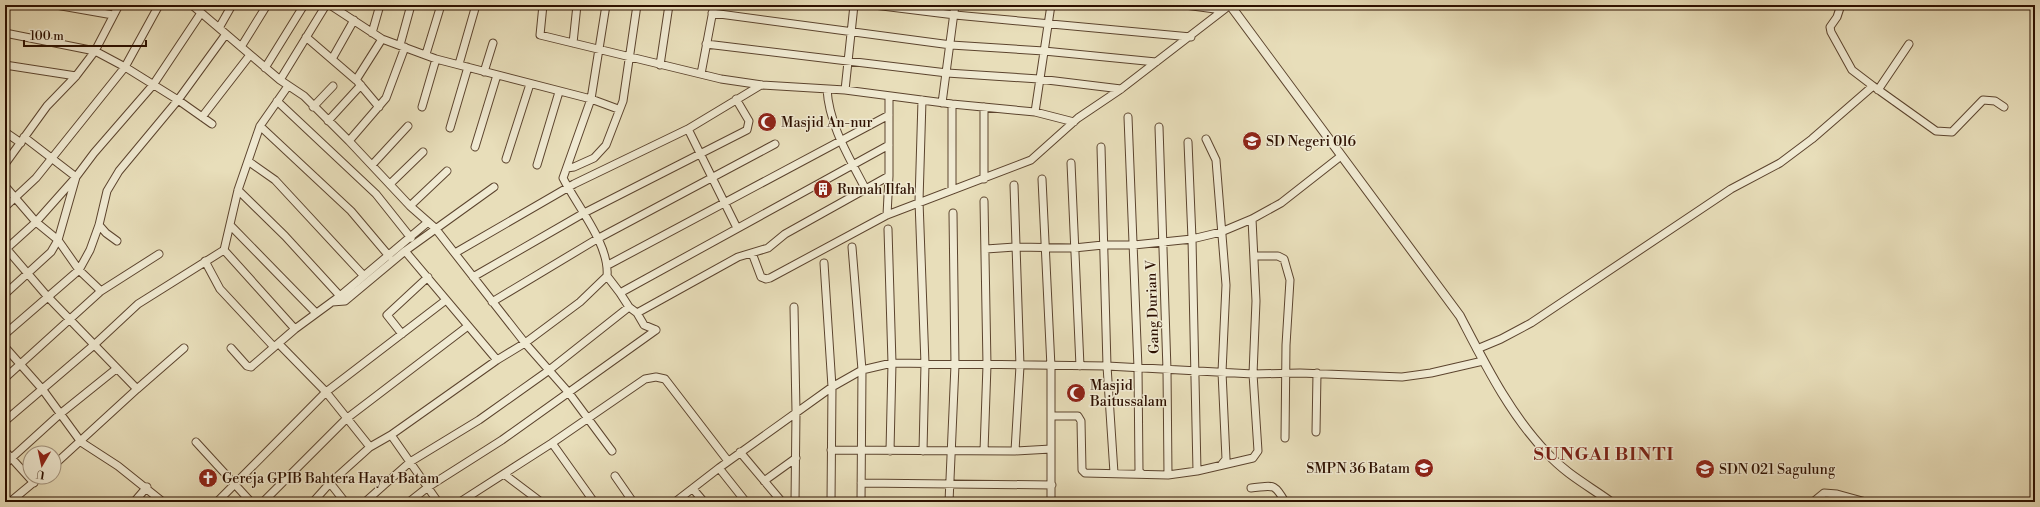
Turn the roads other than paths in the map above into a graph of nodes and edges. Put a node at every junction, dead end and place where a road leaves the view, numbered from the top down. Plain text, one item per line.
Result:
1 (56, 5) edge
2 (119, 5) edge
3 (159, 5) edge
4 (232, 5) edge
5 (267, 5) edge
6 (304, 5) edge
7 (326, 5) edge
8 (330, 5) edge
9 (380, 5) edge
10 (411, 5) edge
11 (441, 5) edge
12 (476, 5) edge
13 (543, 5) edge
14 (577, 5) edge
15 (606, 5) edge
16 (637, 5) edge
17 (669, 5) edge
18 (714, 5) edge
19 (854, 5) edge
20 (874, 5) edge
21 (956, 5) edge
22 (1051, 5) edge
23 (1184, 5) edge
24 (1230, 5) edge
25 (1841, 5) edge
26 (194, 6) edge
27 (1202, 6) edge
28 (1220, 12) junction
29 (201, 13) junction
30 (712, 13) junction
31 (113, 15) junction
32 (955, 15) junction
33 (354, 20) junction
34 (1048, 24) junction
35 (219, 28) junction
36 (850, 32) junction
37 (5, 33) edge
38 (372, 33) junction
39 (226, 34) junction
40 (306, 37) junction
41 (1191, 37) junction
42 (382, 39) junction
43 (493, 43) dead end
44 (573, 43) junction
45 (706, 44) junction
46 (1909, 44) dead end
47 (951, 45) junction
48 (403, 46) junction
49 (241, 47) junction
50 (599, 50) junction
51 (95, 51) junction
52 (1044, 51) junction
53 (426, 54) junction
54 (250, 55) junction
55 (629, 57) junction
56 (332, 59) junction
57 (436, 59) junction
58 (848, 61) junction
59 (1156, 62) junction
60 (459, 64) junction
61 (5, 65) edge
62 (660, 65) junction
63 (125, 67) junction
64 (468, 67) junction
65 (265, 68) junction
66 (484, 72) junction
67 (947, 73) junction
68 (701, 74) junction
69 (497, 75) junction
70 (76, 76) junction
71 (280, 80) junction
72 (1040, 80) junction
73 (359, 83) junction
74 (530, 84) junction
75 (153, 85) junction
76 (762, 85) junction
77 (288, 86) junction
78 (333, 86) dead end
79 (1875, 88) junction
80 (827, 89) junction
81 (1121, 89) junction
82 (845, 90) junction
83 (559, 92) junction
84 (889, 97) junction
85 (591, 99) junction
86 (736, 99) junction
87 (178, 100) junction
88 (922, 100) junction
89 (277, 101) junction
90 (942, 103) junction
91 (952, 104) junction
92 (422, 106) dead end
93 (313, 107) junction
94 (379, 107) junction
95 (984, 107) junction
96 (2004, 107) dead end
97 (618, 109) junction
98 (1034, 112) junction
99 (889, 115) junction
100 (202, 117) junction
101 (1128, 117) dead end
102 (328, 120) junction
103 (1074, 122) junction
104 (212, 124) dead end
105 (260, 126) junction
106 (408, 126) dead end
107 (1159, 127) dead end
108 (450, 128) dead end
109 (688, 129) junction
110 (5, 132) edge
111 (1206, 139) dead end
112 (22, 140) junction
113 (349, 141) junction
114 (840, 141) junction
115 (1188, 142) dead end
116 (776, 144) dead end
117 (889, 145) junction
118 (475, 147) dead end
119 (1101, 147) dead end
120 (423, 152) dead end
121 (700, 154) junction
122 (1341, 156) junction
123 (52, 158) junction
124 (506, 158) dead end
125 (248, 161) junction
126 (1071, 163) dead end
127 (5, 164) edge
128 (372, 165) junction
129 (537, 165) dead end
130 (853, 165) junction
131 (567, 168) junction
132 (447, 171) dead end
133 (889, 176) junction
134 (76, 178) junction
135 (712, 178) junction
136 (984, 178) junction
137 (1042, 179) dead end
138 (390, 184) junction
139 (1014, 185) dead end
140 (5, 186) edge
141 (494, 187) dead end
142 (568, 188) junction
143 (866, 188) junction
144 (238, 190) junction
145 (952, 190) junction
146 (15, 198) junction
147 (919, 201) junction
148 (984, 201) dead end
149 (725, 203) junction
150 (410, 206) junction
151 (5, 207) edge
152 (953, 213) dead end
153 (584, 214) junction
154 (887, 215) junction
155 (1252, 219) junction
156 (36, 222) junction
157 (428, 222) junction
158 (230, 224) junction
159 (99, 225) junction
160 (435, 228) junction
161 (737, 228) junction
162 (888, 229) dead end
163 (1221, 232) junction
164 (411, 238) junction
165 (597, 239) junction
166 (1192, 239) junction
167 (58, 240) junction
168 (117, 241) dead end
169 (1163, 243) junction
170 (1103, 245) junction
171 (1134, 245) junction
172 (852, 247) dead end
173 (1015, 247) junction
174 (1044, 247) junction
175 (6, 248) edge
176 (1074, 248) junction
177 (986, 249) junction
178 (224, 250) junction
179 (406, 251) junction
180 (455, 253) junction
181 (752, 253) junction
182 (160, 254) dead end
183 (389, 256) junction
184 (1254, 256) junction
185 (205, 261) junction
186 (824, 263) dead end
187 (608, 265) junction
188 (79, 270) junction
189 (28, 273) junction
190 (364, 276) junction
191 (606, 276) junction
192 (473, 277) junction
193 (428, 278) junction
194 (101, 291) junction
195 (620, 293) junction
196 (5, 294) edge
197 (47, 296) junction
198 (340, 296) junction
199 (446, 300) junction
200 (332, 302) junction
201 (492, 302) junction
202 (629, 307) junction
203 (794, 308) dead end
204 (316, 313) junction
205 (637, 313) junction
206 (69, 319) junction
207 (468, 326) junction
208 (295, 328) junction
209 (5, 334) edge
210 (402, 334) junction
211 (525, 343) junction
212 (94, 345) junction
213 (276, 346) junction
214 (5, 348) edge
215 (184, 348) dead end
216 (231, 348) dead end
217 (1477, 349) junction
218 (497, 360) junction
219 (1483, 361) junction
220 (20, 364) junction
221 (892, 364) junction
222 (925, 364) junction
223 (955, 365) junction
224 (987, 366) junction
225 (1020, 366) junction
226 (1080, 366) junction
227 (1107, 366) junction
228 (1051, 367) junction
229 (1138, 368) junction
230 (116, 369) junction
231 (862, 370) junction
232 (1167, 370) junction
233 (1194, 370) junction
234 (548, 371) junction
235 (1222, 372) junction
236 (1286, 372) junction
237 (1317, 373) junction
238 (1253, 374) junction
239 (5, 378) edge
240 (832, 387) junction
241 (137, 389) junction
242 (43, 390) junction
243 (326, 392) junction
244 (569, 393) junction
245 (796, 412) junction
246 (60, 414) junction
247 (1052, 416) junction
248 (346, 418) junction
249 (588, 419) junction
250 (5, 422) edge
251 (1316, 432) dead end
252 (391, 435) junction
253 (1286, 438) dead end
254 (81, 442) junction
255 (196, 442) dead end
256 (552, 443) junction
257 (370, 447) junction
258 (1052, 449) junction
259 (831, 450) junction
260 (5, 451) edge
261 (612, 451) dead end
262 (862, 451) junction
263 (890, 451) junction
264 (923, 451) junction
265 (952, 451) junction
266 (984, 451) junction
267 (1015, 451) junction
268 (740, 452) junction
269 (12, 458) junction
270 (62, 458) edge
271 (796, 458) junction
272 (728, 461) junction
273 (410, 462) junction
274 (5, 464) edge
275 (1222, 464) junction
276 (719, 468) junction
277 (22, 469) edge
278 (1197, 471) junction
279 (1114, 473) junction
280 (1141, 473) junction
281 (504, 474) junction
282 (1168, 475) junction
283 (615, 476) dead end
284 (764, 481) junction
285 (330, 483) junction
286 (862, 483) junction
287 (234, 484) junction
288 (951, 484) junction
289 (31, 485) edge
290 (1052, 485) junction
291 (428, 486) junction
292 (147, 488) junction
293 (1252, 488) dead end
294 (693, 489) junction
295 (10, 502) edge
296 (134, 502) edge
297 (163, 502) edge
298 (217, 502) edge
299 (251, 502) edge
300 (263, 502) edge
301 (313, 502) edge
302 (345, 502) edge
303 (365, 502) edge
304 (409, 502) edge
305 (438, 502) edge
306 (460, 502) edge
307 (541, 502) edge
308 (594, 502) edge
309 (633, 502) edge
310 (675, 502) edge
311 (704, 502) edge
312 (746, 502) edge
313 (782, 502) edge
314 (795, 502) edge
315 (831, 502) edge
316 (861, 502) edge
317 (949, 502) edge
318 (1051, 502) edge
319 (1285, 502) edge
320 (1611, 502) edge
321 (1813, 502) edge
322 (1866, 502) edge

1 - 31 street
2 - 31 street
3 - 63 street
4 - 35 street
5 - 49 street
6 - 65 street
7 - 40 street
8 - 33 street
9 - 38 street
10 - 48 street
11 - 53 street
12 - 60 street
13 - 44 street
14 - 44 street
15 - 50 street
16 - 55 street
17 - 62 street
18 - 30 street
19 - 36 street
20 - 32 street
21 - 32 street
22 - 34 street
23 - 27 street
24 - 28 street
24 - 122 street
25 - 79 street
26 - 29 street
27 - 28 street
28 - 41 street
29 - 35 street
29 - 75 street
30 - 36 street
30 - 45 street
31 - 51 street
32 - 34 street
32 - 47 street
33 - 38 street
33 - 56 street
34 - 41 street
34 - 52 street
35 - 39 street
36 - 47 street
36 - 58 street
37 - 51 street
38 - 42 street
39 - 49 street
39 - 87 street
40 - 56 street
40 - 71 street
41 - 59 street
42 - 48 street
42 - 73 street
43 - 66 street
44 - 50 street
45 - 58 street
45 - 68 street
46 - 79 street
47 - 52 street
47 - 67 street
48 - 53 street
48 - 94 street
49 - 54 street
50 - 55 street
50 - 85 street
51 - 63 street
51 - 70 street
52 - 59 street
52 - 72 street
53 - 57 street
54 - 65 street
54 - 100 street
55 - 62 street
55 - 97 street
56 - 73 street
57 - 60 street
57 - 92 street
58 - 67 street
58 - 82 street
59 - 81 street
60 - 64 street
61 - 70 street
62 - 68 street
63 - 75 street
63 - 123 street
64 - 66 street
64 - 108 street
65 - 71 street
66 - 69 street
67 - 72 street
67 - 90 street
68 - 76 street
69 - 74 street
69 - 118 street
70 - 112 street
71 - 77 street
72 - 81 street
72 - 98 street
73 - 94 street
73 - 102 street
74 - 83 street
74 - 124 street
75 - 87 street
75 - 134 street
76 - 80 street
76 - 86 street
77 - 89 street
77 - 93 street
78 - 93 street
79 - 96 street
79 - 217 street
80 - 82 street
80 - 114 street
81 - 103 street
82 - 84 street
83 - 85 street
83 - 129 street
84 - 88 street
84 - 99 street
85 - 97 street
85 - 131 street
86 - 109 street
86 - 121 street
87 - 100 street
87 - 159 street
88 - 90 street
88 - 147 street
89 - 105 street
89 - 164 street
90 - 91 street
91 - 95 street
91 - 145 street
93 - 102 street
94 - 113 street
95 - 98 street
95 - 136 street
97 - 131 street
98 - 103 street
99 - 114 street
99 - 117 street
100 - 104 street
101 - 171 street
102 - 113 street
103 - 136 street
105 - 125 street
105 - 183 street
106 - 128 street
107 - 169 street, Gang Durian V
109 - 121 street
109 - 142 street
110 - 112 street
111 - 163 street
112 - 123 street
112 - 127 street
113 - 128 street
114 - 130 street
114 - 149 street
115 - 166 street
116 - 135 street
117 - 130 street
117 - 133 street
119 - 170 street
120 - 138 street
121 - 135 street
121 - 153 street
122 - 155 street
122 - 217 street
123 - 134 street
123 - 146 street
125 - 144 street
125 - 190 street
126 - 176 street
128 - 138 street
130 - 143 street
130 - 161 street
131 - 142 street
132 - 150 street
133 - 143 street
133 - 154 street
134 - 156 street
134 - 167 street
135 - 149 street
135 - 165 street
136 - 145 street
137 - 174 street
138 - 150 street
139 - 173 street
140 - 146 street
141 - 160 street
142 - 153 street
142 - 180 street
143 - 181 street
144 - 158 street
144 - 198 street
145 - 147 street
146 - 151 street
146 - 156 street
147 - 154 street
147 - 222 street
148 - 177 street
149 - 161 street
149 - 187 street
150 - 157 street
152 - 223 street
153 - 165 street
153 - 192 street
154 - 181 street
155 - 163 street
155 - 184 street
156 - 167 street
156 - 175 street
157 - 160 street
157 - 164 street
158 - 178 street
158 - 204 street
159 - 168 street
159 - 188 street
160 - 179 street
160 - 180 street
161 - 195 street
162 - 221 street
163 - 166 street
163 - 235 street
164 - 183 street
165 - 187 street
165 - 201 street
166 - 169 street
166 - 233 street
167 - 188 street
167 - 189 street
169 - 171 street
169 - 232 street, Gang Durian V
170 - 171 street
170 - 176 street
170 - 227 street
171 - 229 street
172 - 231 street
173 - 174 street
173 - 177 street
173 - 225 street
174 - 176 street
174 - 228 street
175 - 189 street
176 - 226 street
177 - 224 street
178 - 185 street
178 - 208 street
179 - 193 street
179 - 200 street
180 - 192 street
181 - 205 street
182 - 194 street
183 - 190 street
184 - 236 street
184 - 238 street
185 - 212 street
185 - 213 street
186 - 240 street
187 - 191 street
188 - 194 street
188 - 197 street
189 - 196 street
189 - 197 street
190 - 198 street
191 - 195 street
191 - 211 street
192 - 201 street
193 - 199 street
193 - 210 street
194 - 206 street
195 - 202 street
197 - 206 street
197 - 209 street
198 - 200 street
199 - 207 street
199 - 210 street
200 - 204 street
201 - 211 street
202 - 205 street
202 - 234 street
203 - 245 street
204 - 208 street
205 - 244 street
206 - 212 street
206 - 220 street
207 - 218 street
207 - 248 street
208 - 213 street
210 - 243 street
211 - 218 street
211 - 234 street
212 - 230 street
212 - 242 street
213 - 216 street
213 - 243 street
214 - 220 street
215 - 241 street
217 - 219 street
218 - 252 street
219 - 237 street
219 - 320 street
220 - 239 street
220 - 242 street
221 - 222 street
221 - 231 street
221 - 263 street
222 - 223 street
222 - 264 street
223 - 224 street
223 - 265 street
224 - 225 street
224 - 266 street
225 - 228 street
225 - 267 street
226 - 227 street
226 - 228 street
227 - 229 street
227 - 279 street
228 - 247 street
229 - 232 street
229 - 280 street
230 - 241 street
230 - 246 street
231 - 240 street
231 - 262 street
232 - 233 street
232 - 282 street, Gang Durian V
233 - 235 street
233 - 278 street
234 - 244 street
234 - 273 street
235 - 238 street
235 - 275 street
236 - 237 street
236 - 238 street
236 - 253 street
237 - 251 street
238 - 275 street
240 - 245 street
240 - 259 street
241 - 254 street
242 - 246 street
242 - 250 street
243 - 248 street
243 - 287 street
244 - 249 street
244 - 291 street
245 - 268 street
245 - 271 street
246 - 254 street
246 - 269 street
247 - 258 street
247 - 279 street
248 - 257 street
248 - 300 street
249 - 256 street
249 - 261 street
249 - 272 street
252 - 257 street
252 - 273 street
254 - 270 street
254 - 292 street
255 - 287 street
256 - 281 street
256 - 308 street
257 - 285 street
258 - 267 street
258 - 290 street
259 - 262 street
259 - 315 street
260 - 269 street
262 - 263 street
262 - 286 street
263 - 264 street
264 - 265 street
265 - 266 street
265 - 288 street
266 - 267 street
268 - 272 street
268 - 284 street
269 - 274 street
269 - 277 street
271 - 284 street
271 - 314 street
272 - 276 street
273 - 291 street
273 - 303 street
275 - 278 street
276 - 294 street
276 - 312 street
278 - 282 street
279 - 280 street
280 - 282 street
281 - 306 street
281 - 307 street
283 - 309 street
284 - 313 street
285 - 301 street
285 - 302 street
286 - 288 street
286 - 316 street
287 - 298 street
287 - 299 street
288 - 290 street
288 - 317 street
289 - 295 street
290 - 318 street
291 - 304 street
291 - 305 street
292 - 296 street
292 - 297 street
293 - 319 street
294 - 310 street
294 - 311 street
321 - 322 street

